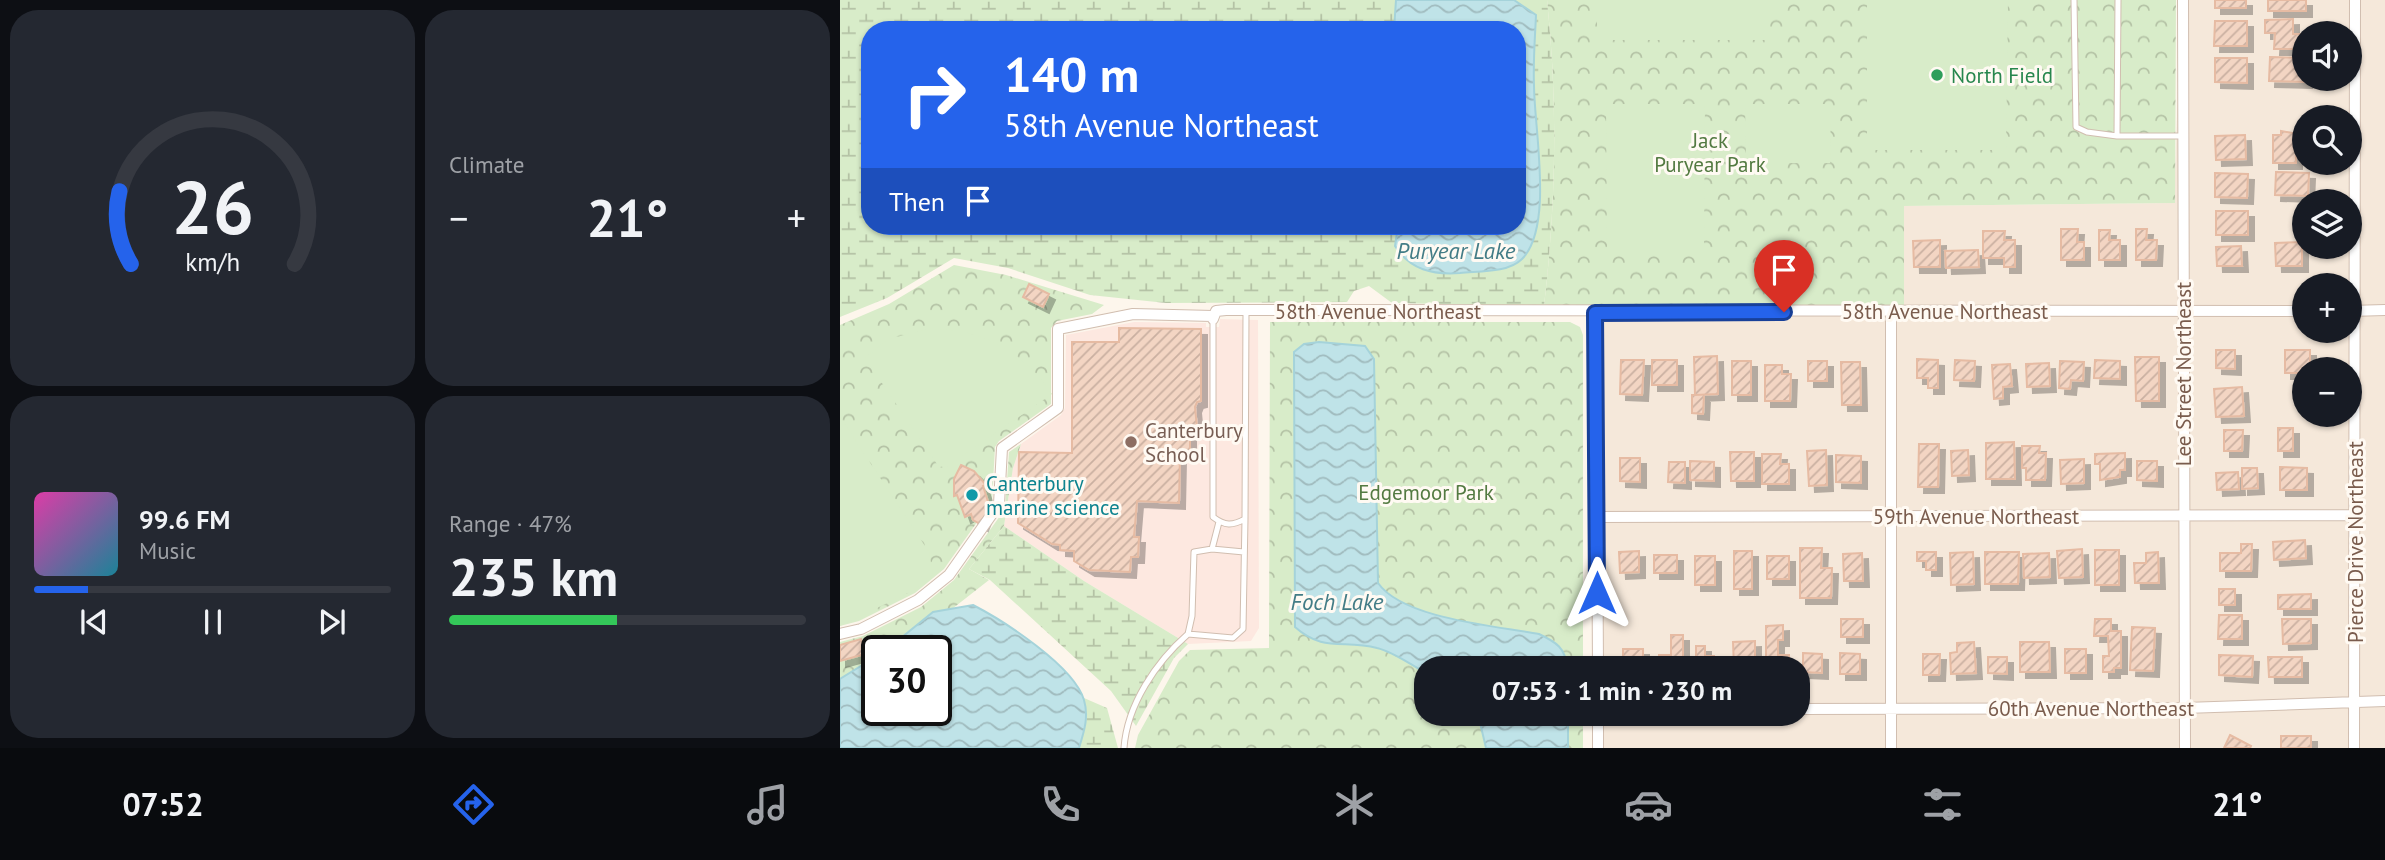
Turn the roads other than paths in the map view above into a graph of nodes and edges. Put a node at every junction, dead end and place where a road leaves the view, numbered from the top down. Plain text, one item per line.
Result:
1 (2074, 0) edge
2 (2118, 0) edge
3 (2183, 0) edge
4 (2355, 0) edge
5 (2117, 136) junction
6 (2183, 136) junction
7 (2353, 273) edge
8 (2385, 310) edge
9 (2183, 311) junction
10 (2292, 311) edge
11 (2362, 311) edge
12 (1246, 312) junction
13 (1891, 312) junction
14 (1595, 313) junction
15 (1213, 317) junction
16 (2353, 343) edge
17 (2355, 515) junction
18 (1891, 516) junction
19 (2184, 516) junction
20 (1597, 517) junction
21 (1245, 520) junction
22 (1219, 522) junction
23 (1212, 549) junction
24 (1244, 552) junction
25 (840, 634) edge
26 (1188, 634) junction
27 (1598, 656) edge
28 (2385, 701) edge
29 (2354, 704) junction
30 (2185, 708) junction
31 (1810, 709) edge
32 (1892, 709) junction
33 (1598, 726) edge
34 (1124, 748) edge
35 (1598, 748) edge
36 (1891, 748) edge
37 (2185, 748) edge
38 (2354, 748) edge

1 - 5 lane
2 - 5 lane
3 - 6 street, Lee Street Northeast
4 - 7 street, Pierce Drive Northeast
5 - 6 lane
6 - 9 street, Lee Street Northeast
8 - 11 street
9 - 10 street, 58th Avenue Northeast
9 - 13 street, 58th Avenue Northeast
9 - 19 street, Lee Street Northeast
12 - 14 street, 58th Avenue Northeast
12 - 15 street, 58th Avenue Northeast
12 - 21 lane
13 - 14 street, 58th Avenue Northeast
13 - 18 street
14 - 20 street
15 - 22 lane
15 - 25 street, 58th Avenue Northeast
16 - 17 street, Pierce Drive Northeast
17 - 19 street, 59th Avenue Northeast
17 - 29 street, Pierce Drive Northeast
18 - 19 street, 59th Avenue Northeast
18 - 20 street, 59th Avenue Northeast
18 - 32 street
19 - 30 street, Lee Street Northeast
20 - 27 street
21 - 22 lane
21 - 24 lane
22 - 23 lane
23 - 24 lane
23 - 26 lane
24 - 26 lane
26 - 34 lane
28 - 29 street, 60th Avenue Northeast
29 - 30 street, 60th Avenue Northeast
29 - 38 street, Pierce Drive Northeast
30 - 32 street, 60th Avenue Northeast
30 - 37 street, Lee Street Northeast
31 - 32 street, 60th Avenue Northeast
32 - 36 street
33 - 35 street

